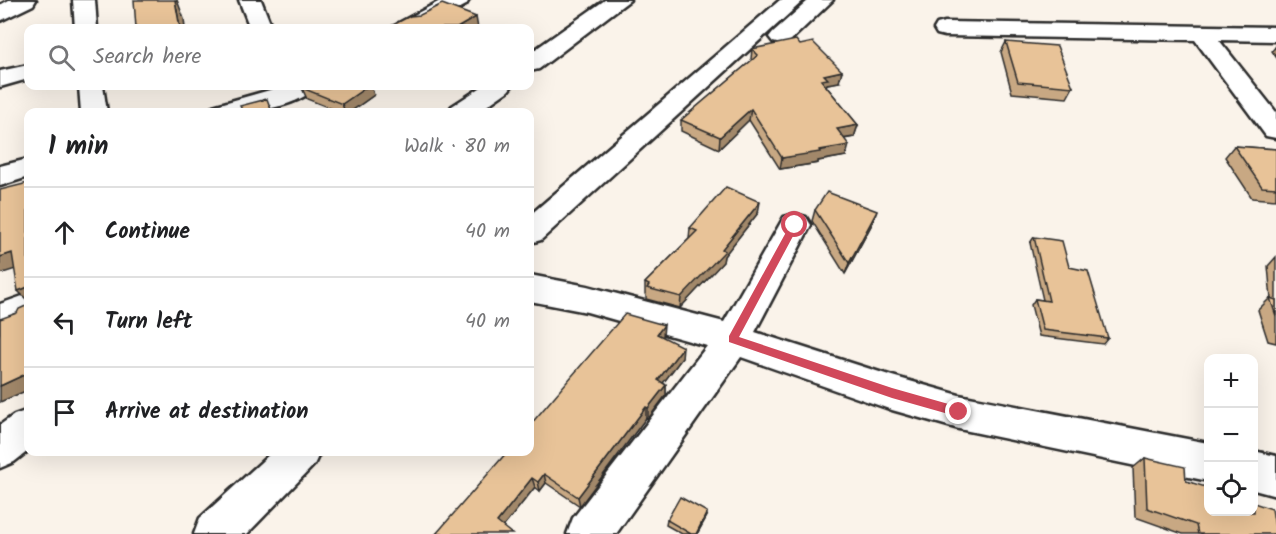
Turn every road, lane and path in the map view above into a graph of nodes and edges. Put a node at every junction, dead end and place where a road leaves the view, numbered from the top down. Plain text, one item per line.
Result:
1 (25, 0) edge
2 (84, 0) edge
3 (250, 0) edge
4 (619, 0) edge
5 (793, 0) edge
6 (822, 0) edge
7 (448, 2) edge
8 (0, 14) edge
9 (86, 24) edge
10 (259, 24) edge
11 (413, 24) edge
12 (945, 29) dead end
13 (1201, 32) junction
14 (1276, 34) edge
15 (767, 49) edge
16 (534, 61) edge
17 (24, 73) edge
18 (0, 79) edge
19 (92, 90) edge
20 (493, 90) edge
21 (291, 95) edge
22 (94, 108) edge
23 (238, 108) edge
24 (467, 108) edge
25 (1276, 130) edge
26 (24, 169) edge
27 (0, 177) edge
28 (795, 225) dead end
29 (534, 228) edge
30 (534, 289) edge
31 (24, 309) edge
32 (0, 318) edge
33 (733, 339) junction
34 (24, 431) edge
35 (0, 449) edge
36 (296, 456) edge
37 (1204, 461) edge
38 (1258, 472) edge
39 (1276, 476) edge
40 (216, 534) edge
41 (589, 534) edge

1 - 8 street
2 - 9 street
3 - 10 street
4 - 16 street
5 - 29 street
6 - 15 street
7 - 11 street
12 - 13 street
13 - 14 street
13 - 25 street
17 - 18 street
19 - 22 street
20 - 24 street
21 - 23 street
26 - 27 street
28 - 33 street
30 - 33 street
31 - 32 street
33 - 37 street
33 - 41 street
34 - 35 street
36 - 40 street
38 - 39 street

